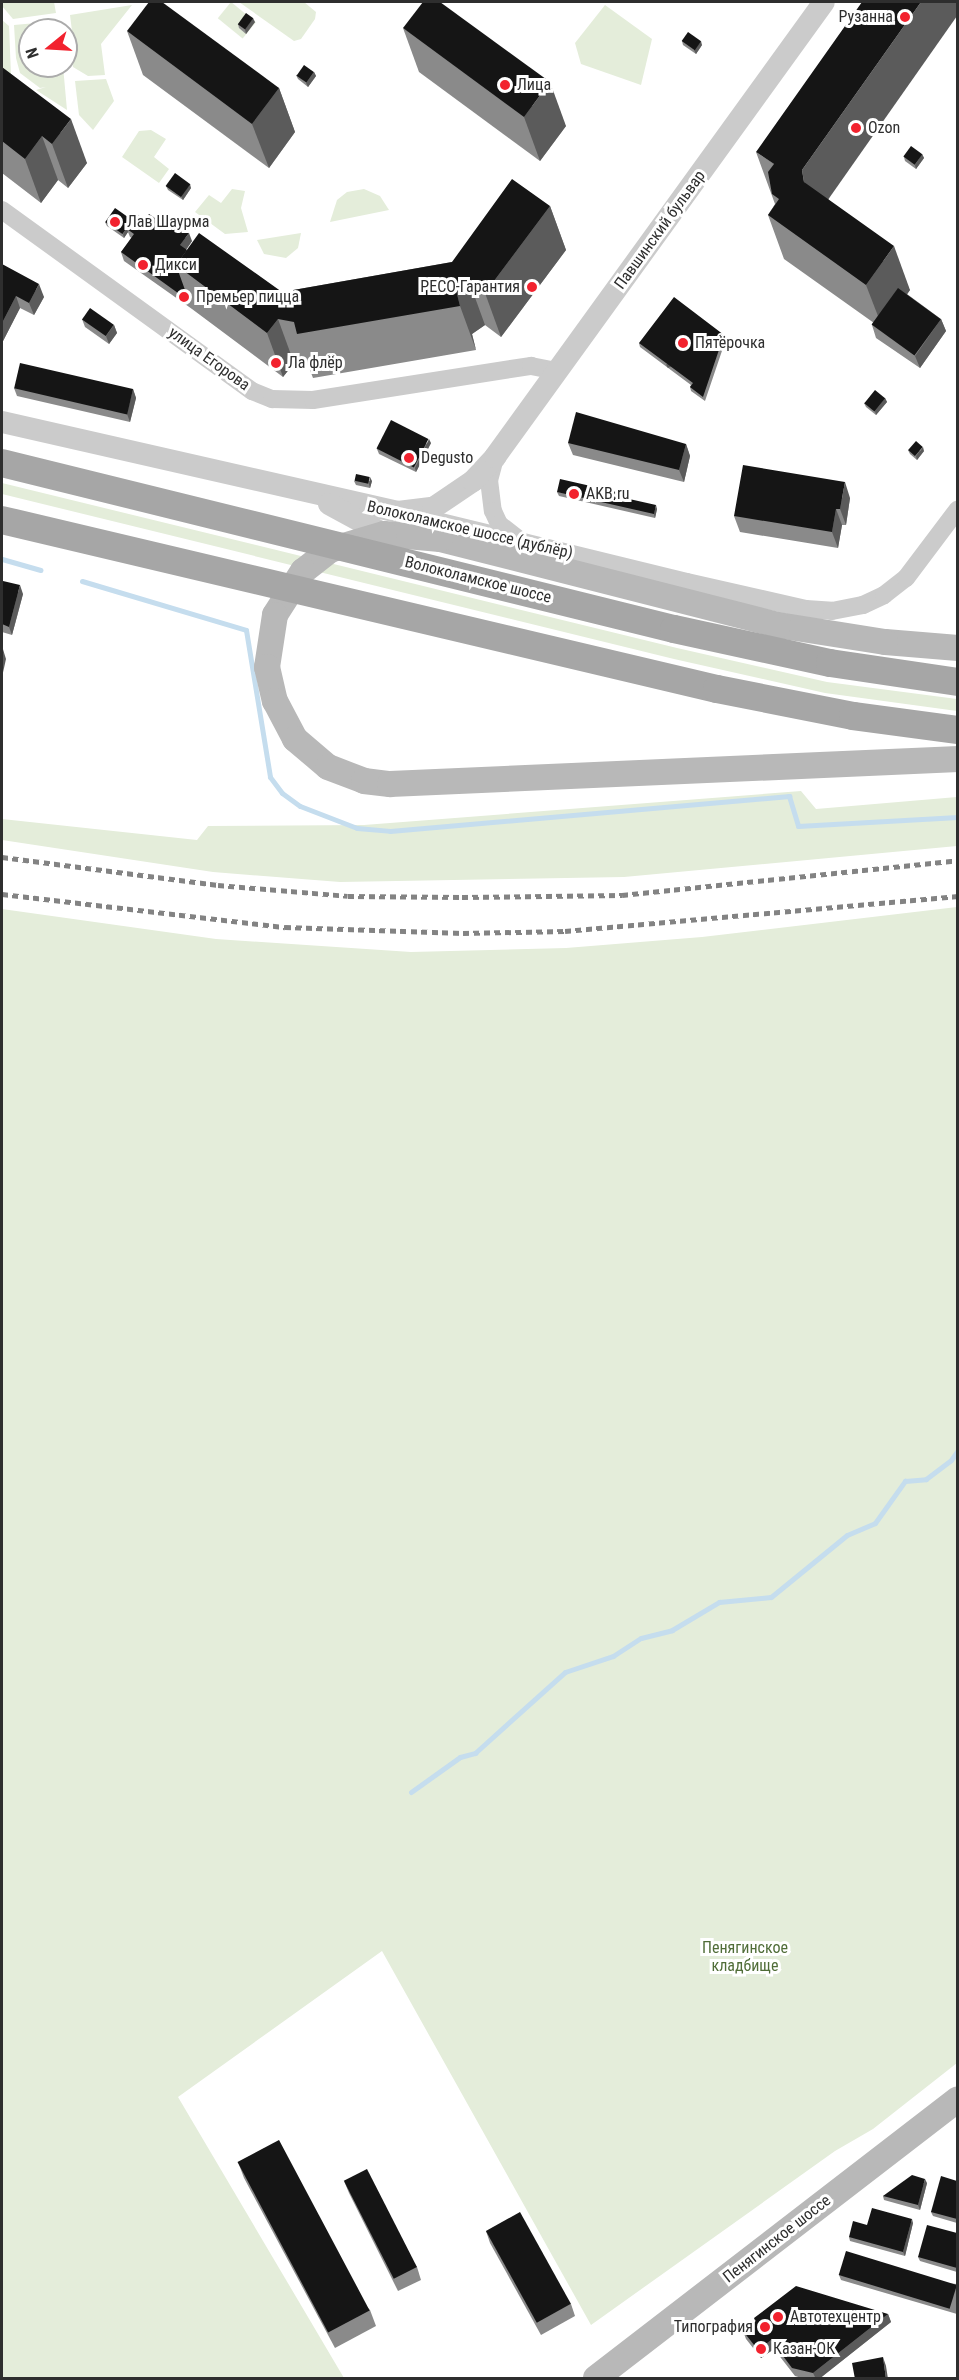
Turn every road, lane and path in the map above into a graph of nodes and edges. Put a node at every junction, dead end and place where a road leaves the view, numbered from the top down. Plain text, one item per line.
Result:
1 (824, 2) edge
2 (2, 210) edge
3 (557, 371) junction
4 (2, 422) edge
5 (495, 457) junction
6 (2, 463) edge
7 (304, 491) junction
8 (957, 509) edge
9 (398, 512) junction
10 (2, 520) edge
11 (524, 542) junction
12 (463, 577) junction
13 (952, 648) edge
14 (957, 682) edge
15 (957, 730) edge
16 (957, 759) edge
17 (957, 2099) edge
18 (596, 2379) edge

1 - 3 street, Павшинский бульвар
2 - 3 street, улица Егорова
3 - 5 street, Павшинский бульвар
4 - 7 street, Волоколамское шоссе (дублёр)
5 - 9 street, Павшинский бульвар
5 - 11 street, Павшинский бульвар
6 - 12 main road, Волоколамское шоссе
7 - 9 street, Волоколамское шоссе (дублёр)
7 - 12 street
8 - 11 street, Волоколамское шоссе (дублёр)
9 - 11 street, Волоколамское шоссе (дублёр)
10 - 15 main road
12 - 14 main road, Волоколамское шоссе
13 - 16 main road
17 - 18 main road, Пенягинское шоссе

